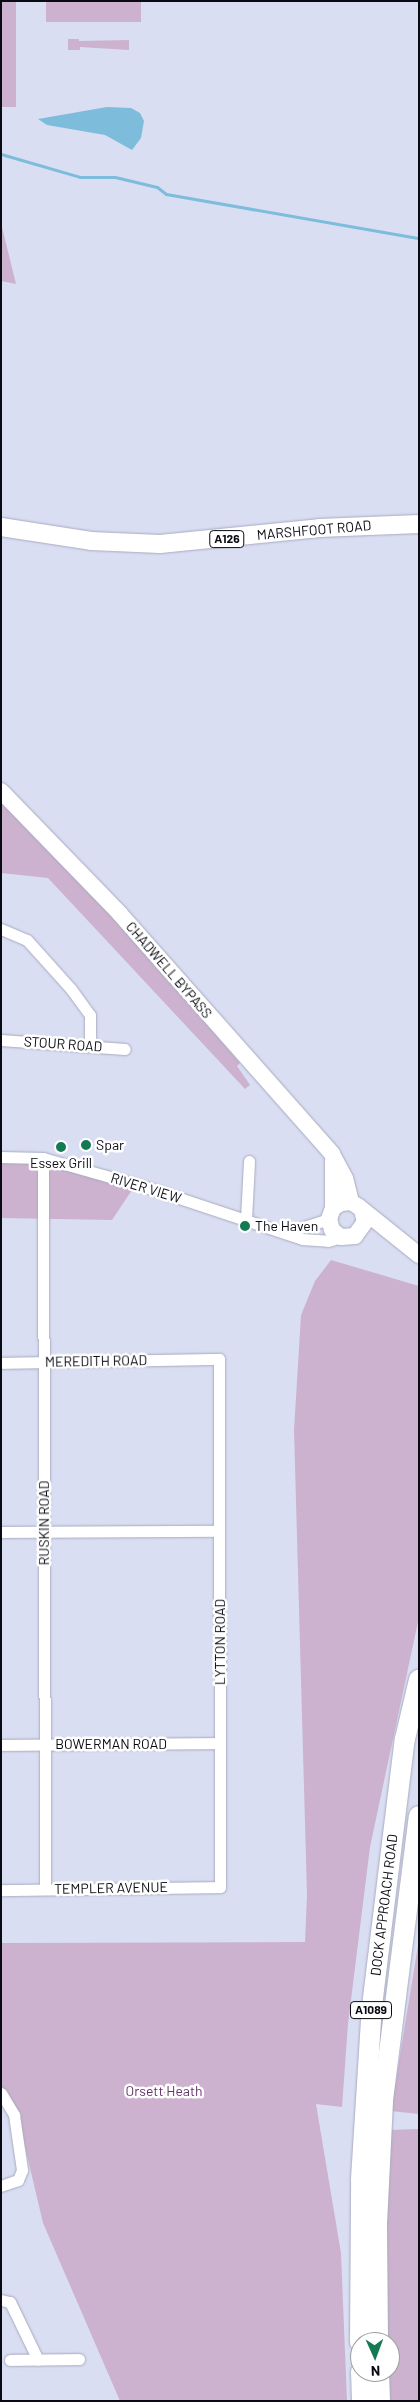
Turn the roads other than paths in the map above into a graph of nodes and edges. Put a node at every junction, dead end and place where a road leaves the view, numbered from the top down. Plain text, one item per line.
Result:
1 (419, 524) edge
2 (1, 527) edge
3 (1, 791) edge
4 (1, 929) edge
5 (1, 1040) edge
6 (90, 1046) junction
7 (125, 1049) dead end
8 (332, 1154) junction
9 (1, 1157) edge
10 (42, 1158) junction
11 (252, 1167) dead end
12 (357, 1206) junction
13 (331, 1214) junction
14 (246, 1219) junction
15 (288, 1232) junction
16 (360, 1233) junction
17 (341, 1237) junction
18 (406, 1244) junction
19 (419, 1255) edge
20 (1, 1362) edge
21 (43, 1362) junction
22 (219, 1397) joint
23 (219, 1531) junction
24 (1, 1532) edge
25 (44, 1532) junction
26 (419, 1680) edge
27 (220, 1743) junction
28 (44, 1744) junction
29 (1, 1745) edge
30 (419, 1816) edge
31 (220, 1887) joint
32 (45, 1889) junction
33 (1, 1890) edge
34 (1, 2093) edge
35 (1, 2186) edge
36 (1, 2300) edge
37 (360, 2332) edge
38 (378, 2332) edge
39 (79, 2359) dead end
40 (10, 2360) dead end
41 (38, 2360) junction
42 (361, 2382) edge
43 (379, 2382) edge
44 (362, 2401) edge
45 (380, 2401) edge

1 - 2 main road, MARSHFOOT ROAD / A126
3 - 8 main road, CHADWELL BYPASS
4 - 6 street
5 - 6 street, STOUR ROAD
6 - 7 street, STOUR ROAD
8 - 12 main road, CHADWELL BYPASS
8 - 13 main road
9 - 10 street, RIVER VIEW
10 - 14 street, RIVER VIEW
10 - 21 street, RUSKIN ROAD
11 - 14 street
12 - 13 main road
12 - 16 main road
12 - 18 main road
13 - 15 street
13 - 17 main road
14 - 15 street, RIVER VIEW
15 - 17 street, RIVER VIEW
16 - 17 main road
16 - 18 main road
18 - 19 main road
20 - 21 street, MEREDITH ROAD
21 - 22 street, MEREDITH ROAD
21 - 25 street, RUSKIN ROAD
22 - 23 street, LYTTON ROAD
23 - 25 street
23 - 27 street, LYTTON ROAD
24 - 25 street
25 - 28 street, RUSKIN ROAD
26 - 37 highway, DOCK APPROACH ROAD / A1089
27 - 28 street, BOWERMAN ROAD
27 - 31 street, LYTTON ROAD
28 - 29 street, BOWERMAN ROAD
28 - 32 street, RUSKIN ROAD
30 - 38 highway, DOCK APPROACH ROAD / A1089
31 - 32 street, TEMPLER AVENUE
32 - 33 street, TEMPLER AVENUE
34 - 35 street
36 - 41 street
39 - 41 street
40 - 41 street
42 - 44 highway
43 - 45 highway

